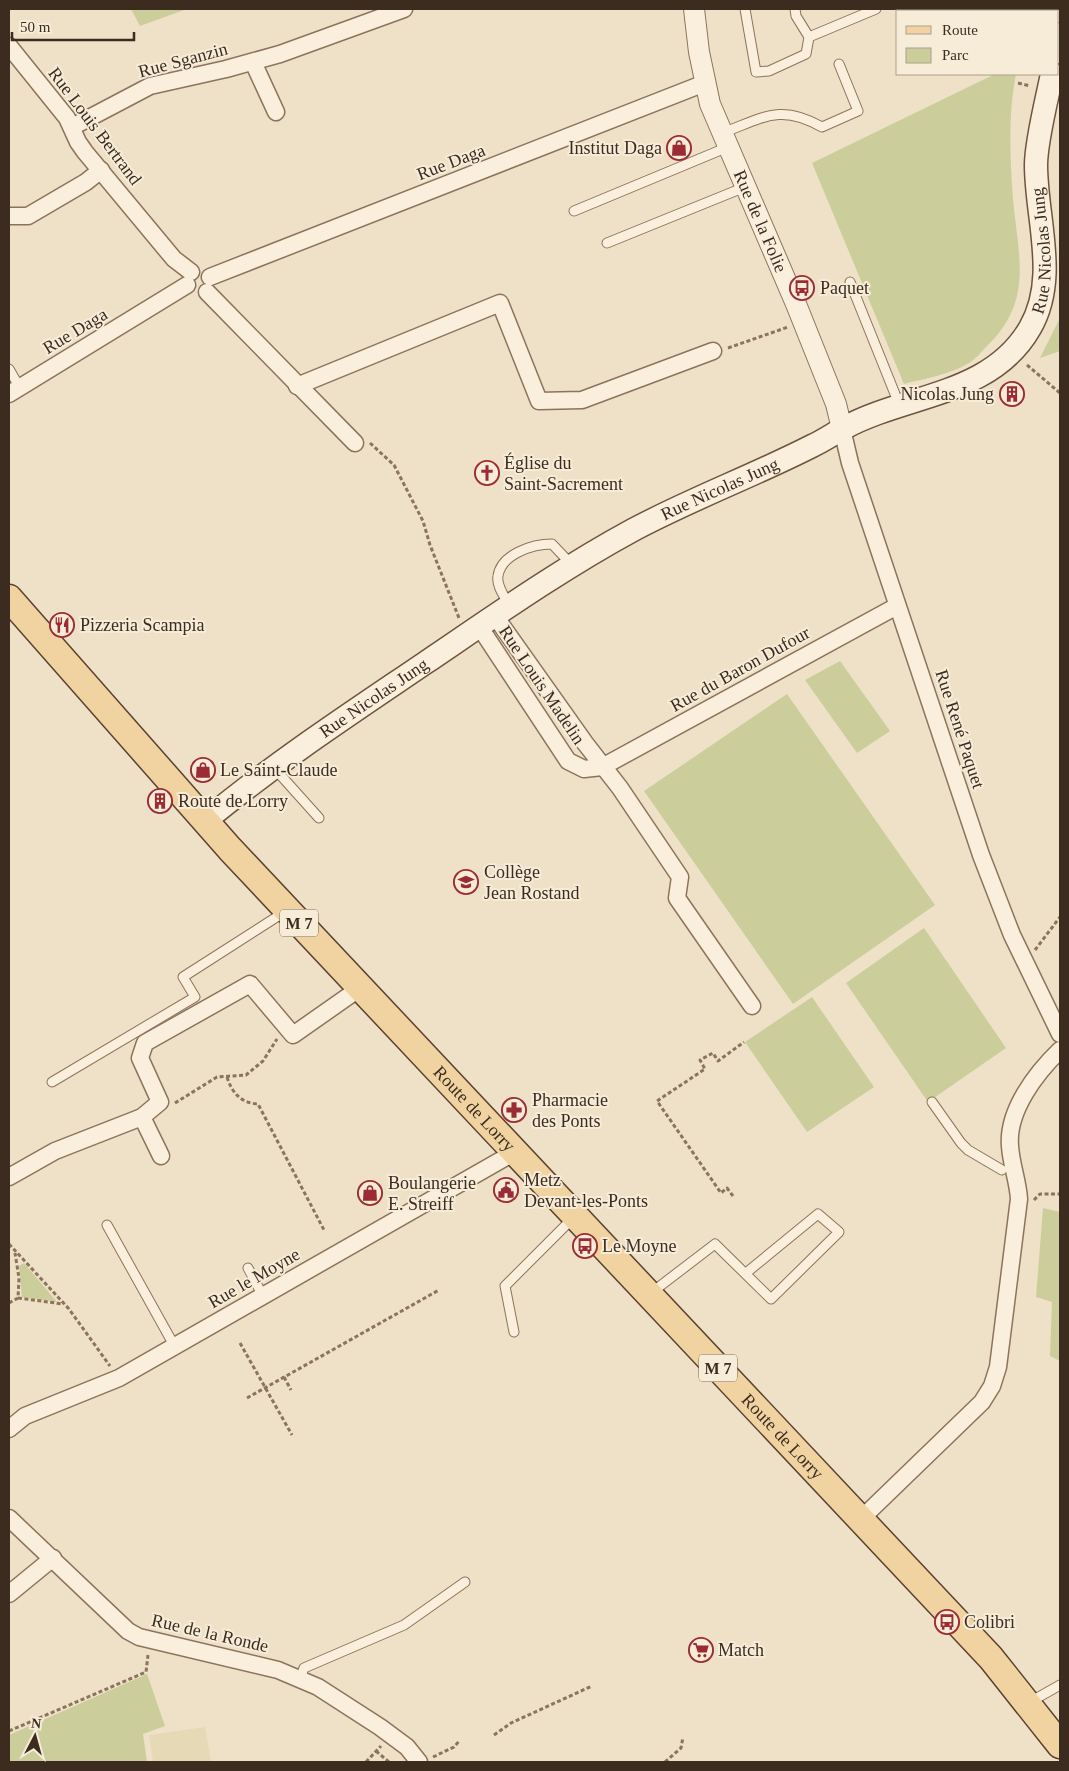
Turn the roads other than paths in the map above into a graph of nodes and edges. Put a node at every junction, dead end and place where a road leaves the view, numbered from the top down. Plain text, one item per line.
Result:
1 (404, 9) edge
2 (694, 9) edge
3 (745, 9) edge
4 (794, 9) edge
5 (876, 9) edge
6 (809, 37) junction
7 (9, 46) edge
8 (253, 62) junction
9 (839, 64) dead end
10 (1052, 75) edge
11 (705, 83) junction
12 (276, 112) dead end
13 (72, 127) junction
14 (725, 140) junction
15 (101, 170) junction
16 (745, 187) junction
17 (574, 212) dead end
18 (9, 216) edge
19 (607, 243) dead end
20 (189, 279) junction
21 (850, 282) dead end
22 (209, 284) junction
23 (713, 351) road end
24 (9, 370) edge
25 (297, 386) junction
26 (14, 391) edge
27 (900, 405) junction
28 (842, 429) junction
29 (355, 443) road end
30 (572, 565) junction
31 (9, 598) edge
32 (896, 606) junction
33 (494, 616) junction
34 (273, 766) junction
35 (602, 767) junction
36 (319, 818) dead end
37 (205, 821) junction
38 (287, 910) junction
39 (360, 988) junction
40 (752, 1006) dead end
41 (1060, 1034) edge
42 (1060, 1050) edge
43 (52, 1082) dead end
44 (932, 1102) dead end
45 (142, 1117) junction
46 (515, 1152) junction
47 (161, 1156) dead end
48 (1002, 1170) dead end
49 (9, 1177) edge
50 (575, 1216) junction
51 (107, 1225) dead end
52 (248, 1268) dead end
53 (746, 1273) junction
54 (649, 1294) junction
55 (264, 1296) junction
56 (514, 1332) dead end
57 (174, 1347) junction
58 (9, 1429) edge
59 (9, 1518) edge
60 (861, 1519) junction
61 (53, 1558) junction
62 (465, 1582) dead end
63 (9, 1594) edge
64 (300, 1679) junction
65 (1060, 1685) edge
66 (1029, 1703) junction
67 (1060, 1744) edge
68 (425, 1760) edge

1 - 8 street, Rue Sganzin
2 - 11 street, Rue de la Folie
3 - 6 lane
4 - 6 lane
5 - 6 lane
7 - 13 street, Rue Louis Bertrand
8 - 12 street, Rue Sganzin
8 - 13 street, Rue Sganzin
9 - 14 lane
10 - 27 main road, Rue Nicolas Jung
11 - 14 street, Rue de la Folie
11 - 22 street, Rue Daga
13 - 15 street, Rue Louis Bertrand
14 - 16 street, Rue de la Folie
14 - 17 lane
15 - 18 street
15 - 20 street, Rue Louis Bertrand
16 - 19 lane
16 - 28 street, Rue de la Folie
20 - 22 street, Rue Louis Bertrand
20 - 26 street, Rue Daga
21 - 27 lane
22 - 25 street
23 - 25 street
24 - 26 lane
25 - 29 street
27 - 28 main road, Rue Nicolas Jung
28 - 30 main road, Rue Nicolas Jung
28 - 32 street, Rue René Paquet
30 - 33 main road, Rue Nicolas Jung
30 - 33 lane
31 - 37 main road, Route de Lorry / M 7
32 - 35 street, Rue du Baron Dufour
32 - 41 street, Rue René Paquet
33 - 34 main road, Rue Nicolas Jung
33 - 35 street, Rue Louis Madelin
33 - 35 street, Rue Louis Madelin
34 - 36 lane
34 - 37 main road, Rue Nicolas Jung
35 - 40 street, Rue Louis Madelin
37 - 38 main road, Route de Lorry / M 7
38 - 39 main road, Route de Lorry / M 7
38 - 43 lane
39 - 45 street
39 - 46 main road, Route de Lorry / M 7
42 - 60 street
44 - 48 lane
45 - 47 street
45 - 49 street
46 - 50 main road, Route de Lorry / M 7
46 - 55 street, Rue le Moyne
50 - 54 main road, Route de Lorry / M 7
50 - 56 lane
51 - 57 lane
52 - 55 lane
53 - 53 lane
53 - 54 lane
54 - 60 main road, Route de Lorry / M 7
55 - 57 street, Rue le Moyne
57 - 58 street, Rue le Moyne
59 - 61 street, Rue de la Ronde
60 - 66 main road, Route de Lorry / M 7
61 - 63 street
61 - 64 street, Rue de la Ronde
62 - 64 lane
64 - 68 street, Rue de la Ronde
65 - 66 lane
66 - 67 main road, Route de Lorry / M 7

